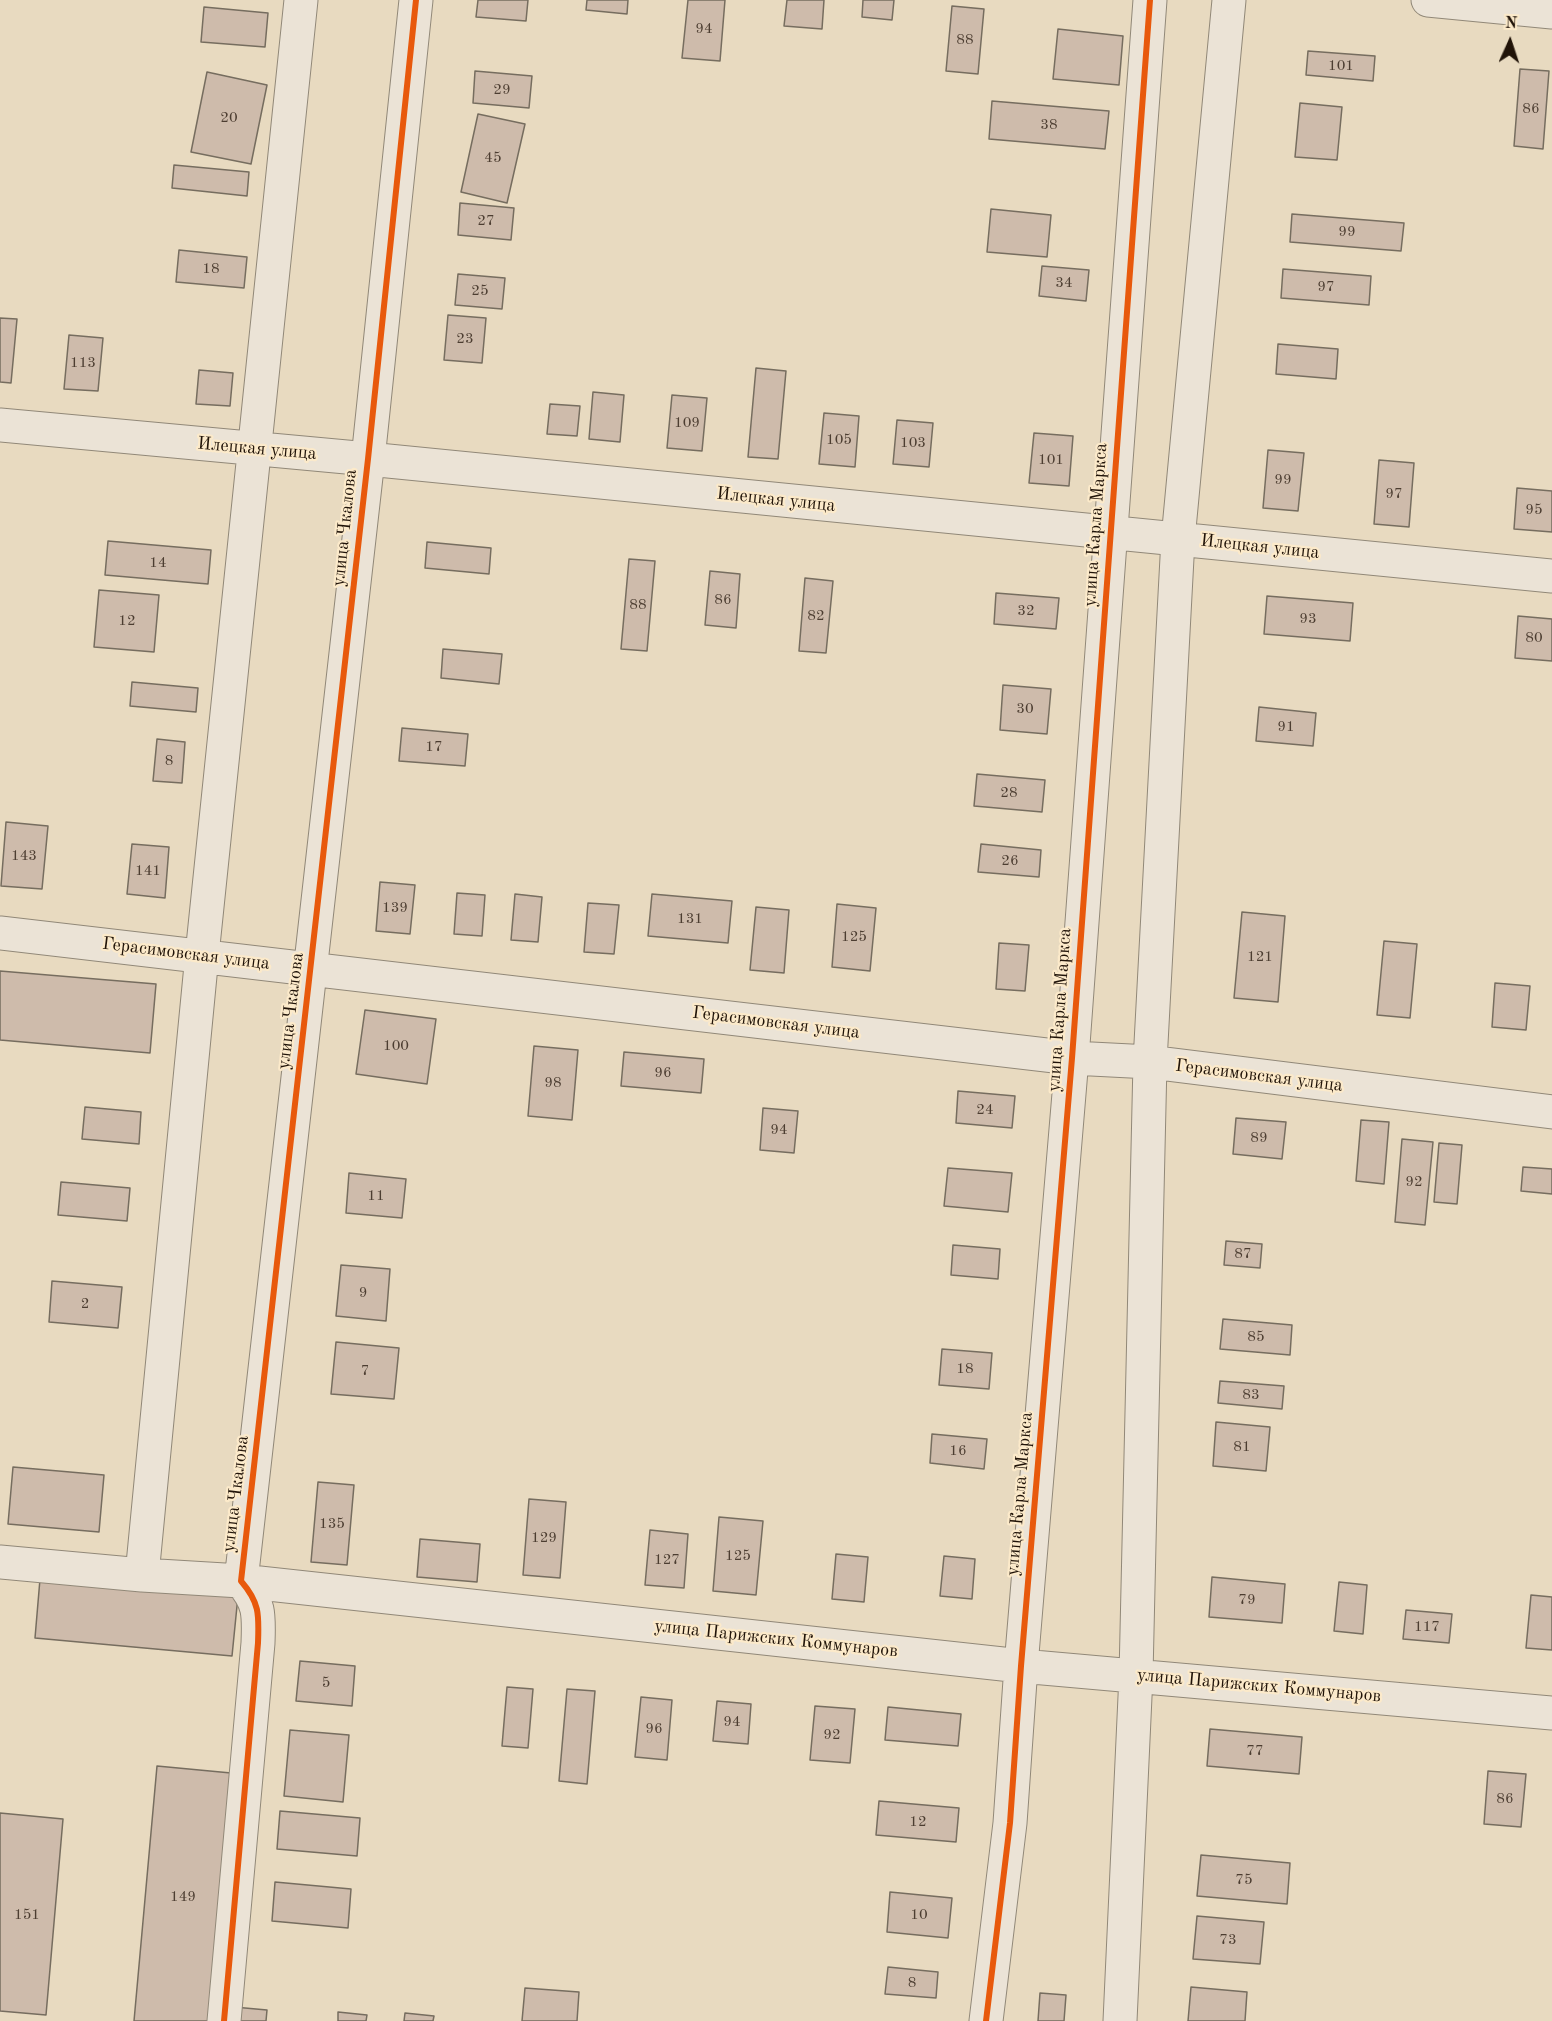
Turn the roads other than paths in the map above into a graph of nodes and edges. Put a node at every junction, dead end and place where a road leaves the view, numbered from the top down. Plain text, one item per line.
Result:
1 (301, 0) edge
2 (416, 0) edge
3 (1150, 0) edge
4 (1229, 0) edge
5 (1428, 0) edge
6 (1552, 12) edge
7 (0, 425) edge
8 (255, 449) junction
9 (368, 459) junction
10 (1110, 533) junction
11 (1178, 539) junction
12 (1552, 576) edge
13 (0, 933) edge
14 (202, 955) junction
15 (311, 969) junction
16 (1072, 1058) junction
17 (1150, 1062) junction
18 (1552, 1112) edge
19 (0, 1562) edge
20 (142, 1575) junction
21 (241, 1581) junction
22 (1021, 1666) junction
23 (1136, 1675) junction
24 (1552, 1713) edge
25 (224, 2021) edge
26 (986, 2021) edge
27 (1120, 2021) edge

1 - 8 street
2 - 9 street, улица Чкалова
3 - 10 street, улица Карла Маркса
4 - 11 street
5 - 6 street
7 - 8 street, Илецкая улица
8 - 9 street, Илецкая улица
8 - 14 street
9 - 10 street, Илецкая улица
9 - 15 street, улица Чкалова
10 - 11 street, Илецкая улица
10 - 16 street, улица Карла Маркса
11 - 12 street, Илецкая улица
11 - 17 street
13 - 14 street, Герасимовская улица
14 - 15 street, Герасимовская улица
14 - 20 street
15 - 16 street, Герасимовская улица
15 - 21 street, улица Чкалова
16 - 17 street, Герасимовская улица
16 - 22 street, улица Карла Маркса
17 - 18 street, Герасимовская улица
17 - 23 street
19 - 20 street, улица Парижских Коммунаров
20 - 21 street, улица Парижских Коммунаров
21 - 22 street, улица Парижских Коммунаров
21 - 25 street, улица Чкалова
22 - 23 street, улица Парижских Коммунаров
22 - 26 street, улица Карла Маркса
23 - 24 street, улица Парижских Коммунаров
23 - 27 street

